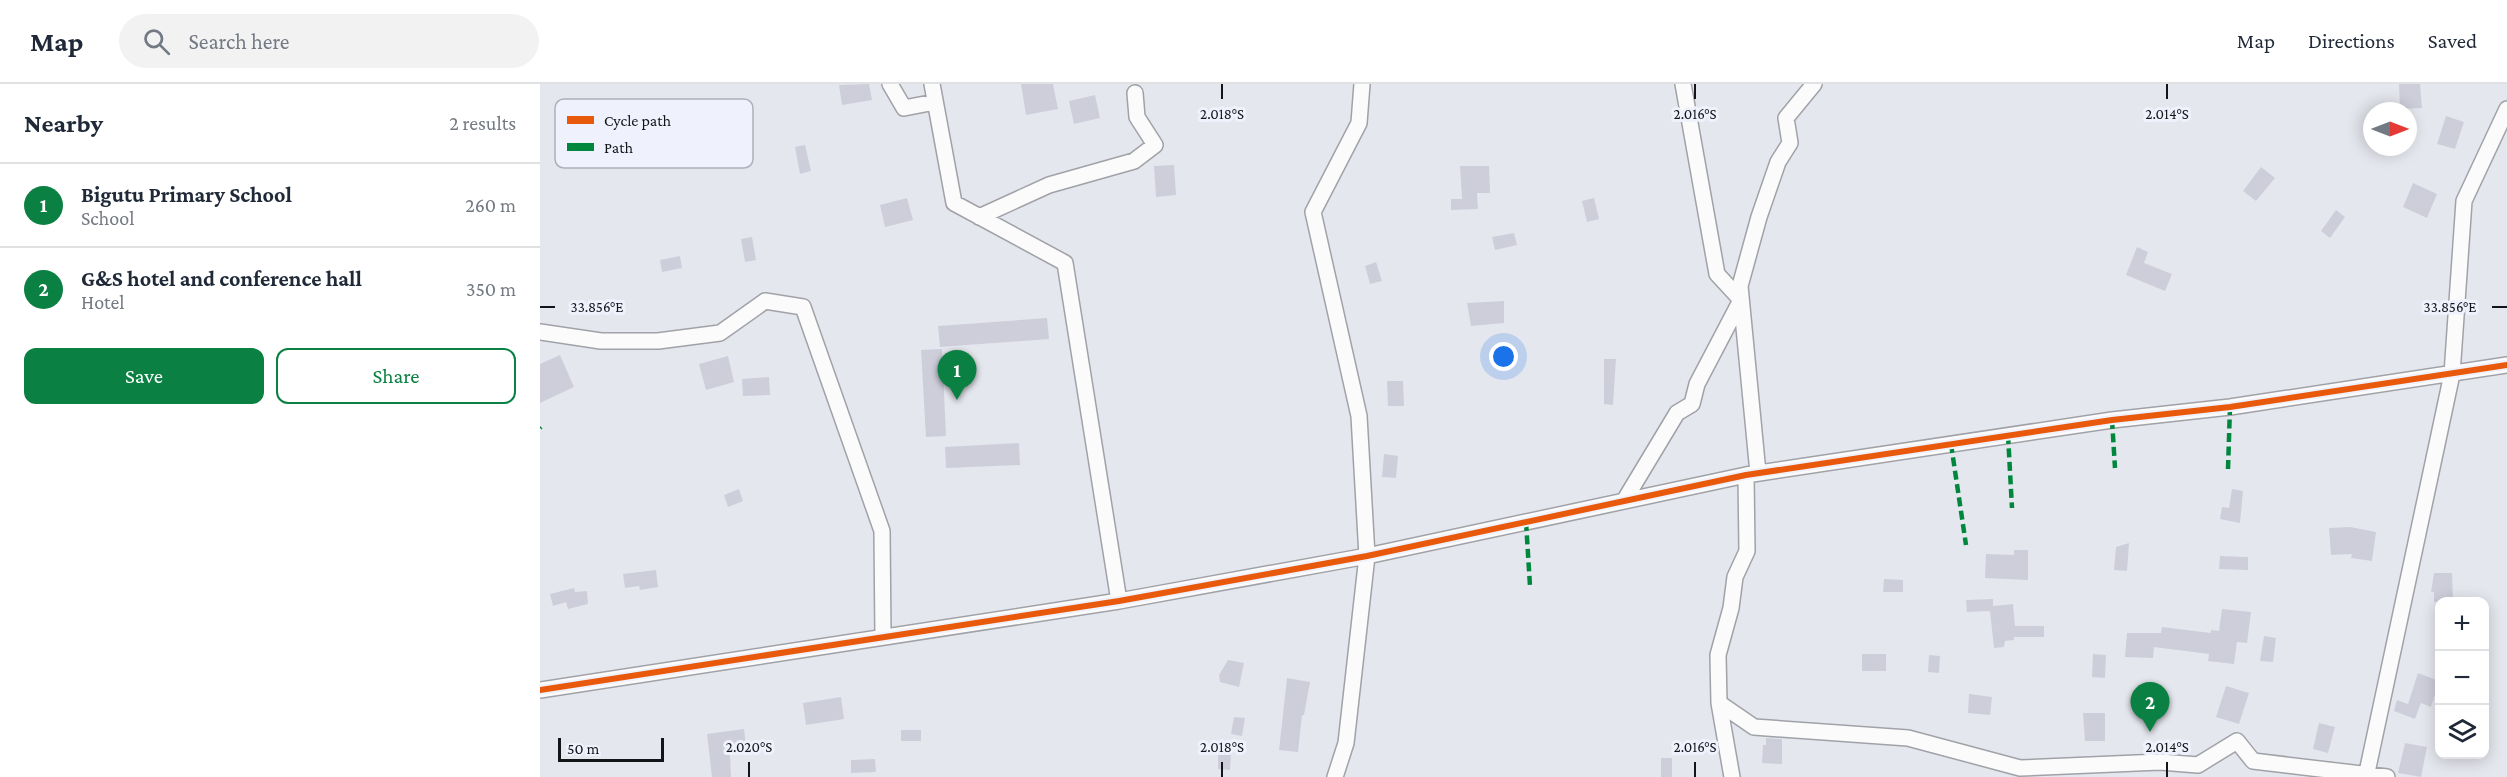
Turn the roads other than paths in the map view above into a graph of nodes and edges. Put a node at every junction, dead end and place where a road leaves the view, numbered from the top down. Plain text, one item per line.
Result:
1 (890, 84) edge
2 (932, 84) edge
3 (1362, 84) edge
4 (1683, 84) edge
5 (1814, 84) edge
6 (1135, 93) dead end
7 (935, 102) junction
8 (2507, 109) edge
9 (979, 217) junction
10 (1741, 300) junction
11 (540, 332) edge
12 (2507, 365) edge
13 (2452, 374) junction
14 (1752, 474) junction
15 (1624, 501) junction
16 (1367, 556) junction
17 (1119, 601) junction
18 (883, 637) junction
19 (540, 690) edge
20 (1719, 703) junction
21 (2366, 775) edge
22 (1335, 777) edge
23 (1732, 777) edge
24 (2386, 777) edge

1 - 7 street
2 - 7 street
3 - 16 street
4 - 10 street
5 - 10 street
6 - 9 street
7 - 9 street
8 - 13 street
9 - 17 street
10 - 14 street
10 - 15 street
11 - 18 street
12 - 13 street
13 - 14 street
13 - 21 street
14 - 15 street
14 - 20 street
15 - 16 street
16 - 17 street
16 - 22 street
17 - 18 street
18 - 19 street
20 - 21 street
20 - 23 street
21 - 24 street

